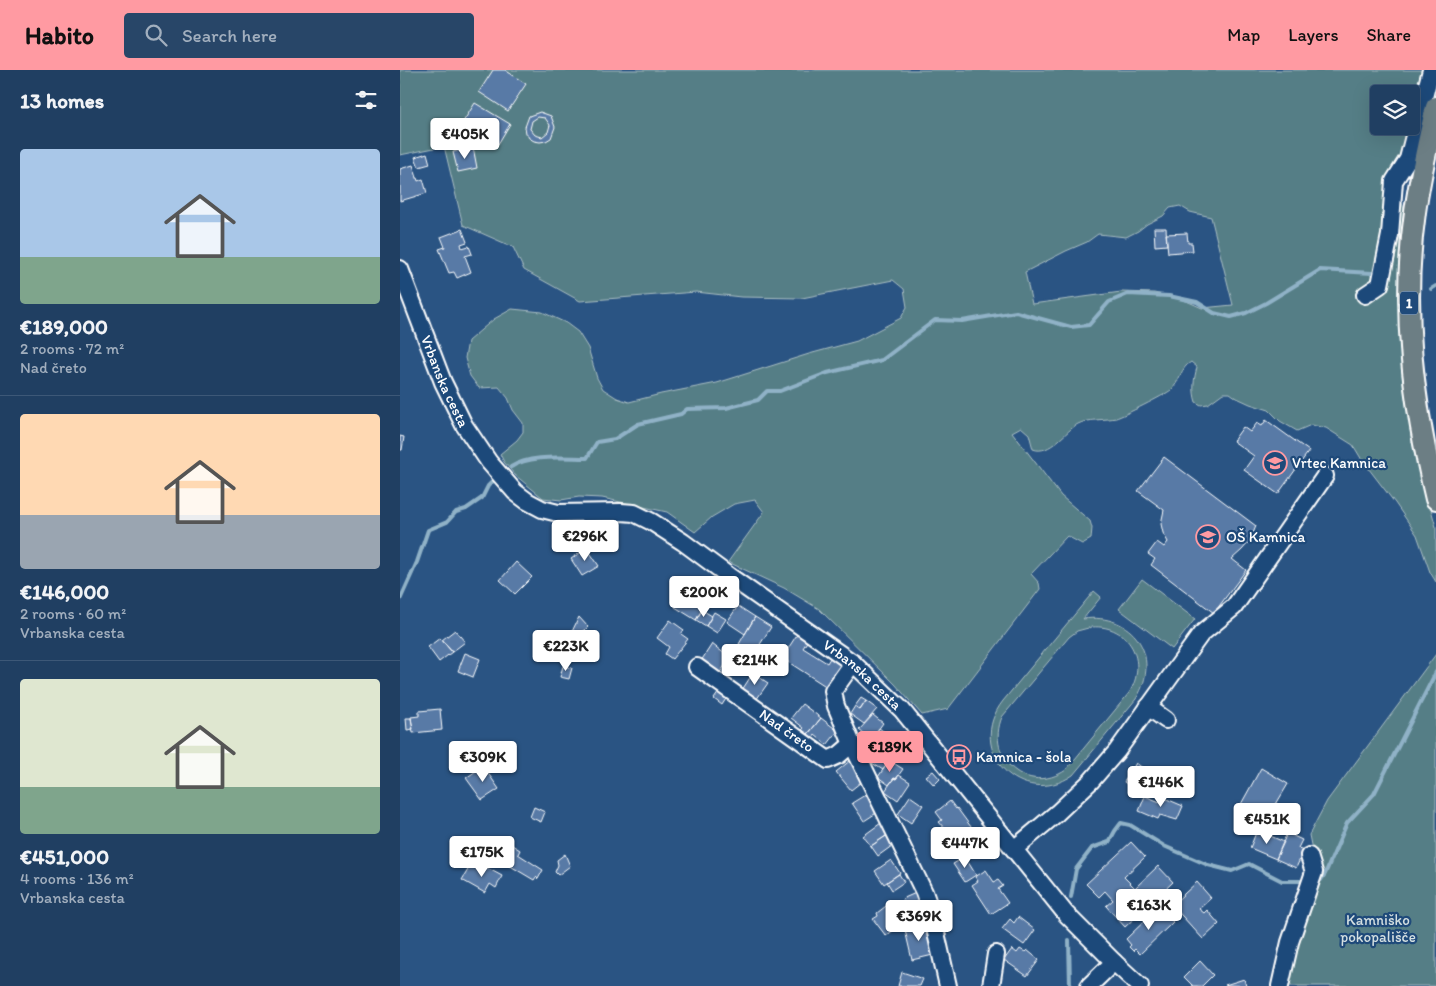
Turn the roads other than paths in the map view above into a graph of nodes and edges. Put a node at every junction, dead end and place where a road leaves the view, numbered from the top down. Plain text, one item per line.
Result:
1 (1431, 70) edge
2 (1436, 107) edge
3 (1392, 194) junction
4 (1417, 198) junction
5 (400, 269) edge
6 (1365, 294) dead end
7 (1325, 476) dead end
8 (1436, 499) edge
9 (853, 662) junction
10 (697, 668) dead end
11 (1148, 707) junction
12 (1166, 720) dead end
13 (852, 744) junction
14 (1014, 849) junction
15 (1309, 856) dead end
16 (996, 954) dead end
17 (1114, 962) junction
18 (948, 986) edge
19 (991, 986) edge
20 (1089, 986) edge
21 (1140, 986) edge
22 (1280, 986) edge

1 - 3 street
2 - 4 main road, 1
3 - 4 street
3 - 6 street
4 - 8 main road, 1
5 - 9 street, Vrbanska cesta
7 - 11 street
9 - 13 street
9 - 14 street, Vrbanska cesta
10 - 13 street, Nad čreto
11 - 12 street
11 - 14 street
13 - 18 street
14 - 17 street, Vrbanska cesta
15 - 22 street
16 - 19 street
17 - 20 street
17 - 21 street, Vrbanska cesta

